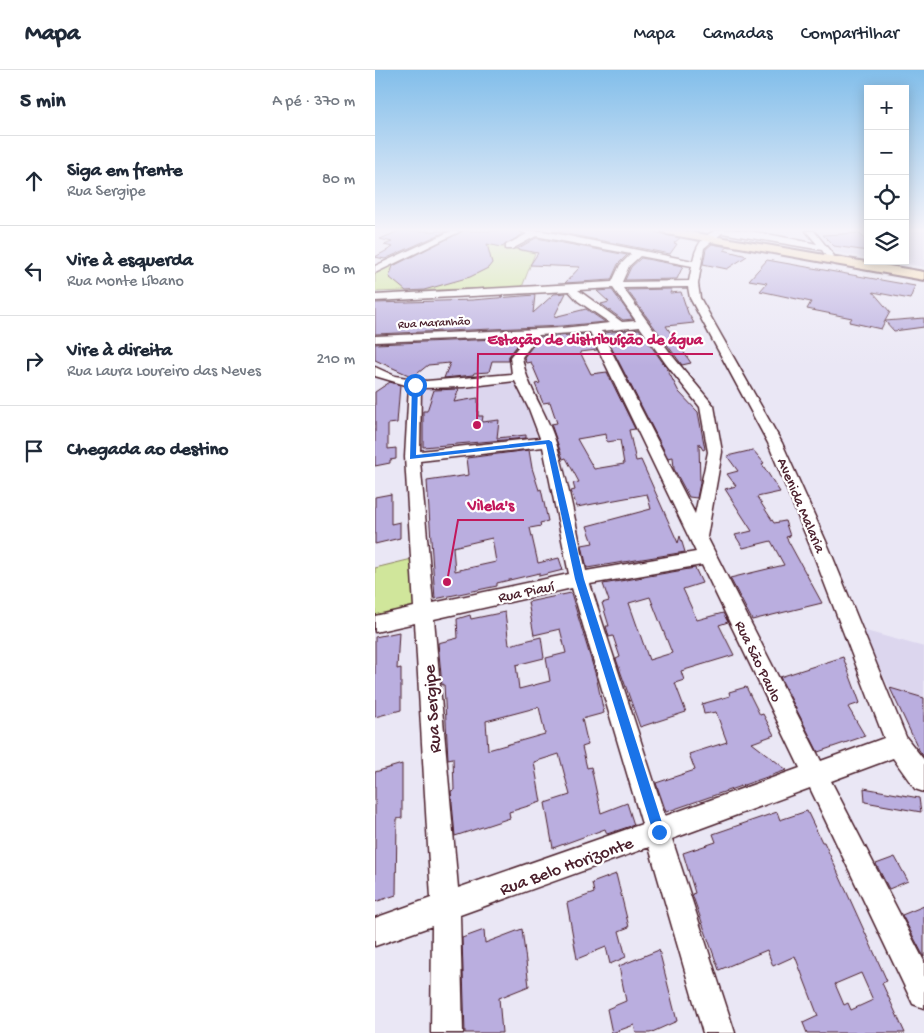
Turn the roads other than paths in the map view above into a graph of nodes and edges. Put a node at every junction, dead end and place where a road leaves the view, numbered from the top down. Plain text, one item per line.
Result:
1 (620, 276) edge
2 (694, 276) edge
3 (693, 284) junction
4 (616, 285) junction
5 (572, 288) junction
6 (375, 294) edge
7 (461, 294) junction
8 (375, 298) edge
9 (645, 323) junction
10 (620, 326) junction
11 (594, 328) junction
12 (537, 331) junction
13 (375, 339) edge
14 (378, 377) edge
15 (519, 377) junction
16 (415, 385) junction
17 (549, 442) junction
18 (412, 458) junction
19 (698, 538) junction
20 (707, 556) junction
21 (579, 579) junction
22 (424, 613) junction
23 (375, 624) edge
24 (898, 745) junction
25 (814, 773) junction
26 (924, 780) edge
27 (659, 832) junction
28 (446, 908) junction
29 (375, 932) edge
30 (924, 994) edge
31 (447, 1033) edge
32 (719, 1033) edge

1 - 4 street
2 - 3 street, Avenida Malaria
3 - 4 street
3 - 24 street, Avenida Malaria
4 - 5 street
4 - 9 street
5 - 7 street
5 - 10 street
6 - 7 street
7 - 8 street
9 - 10 street, Rua Maranhão
9 - 19 street
10 - 11 street, Rua Maranhão
11 - 12 street, Rua Maranhão
11 - 19 street, Rua São Paulo
12 - 13 street, Rua Maranhão
12 - 15 street
14 - 16 street
15 - 16 street
15 - 17 street
16 - 18 street, Rua Sergipe
17 - 18 street
17 - 21 street
18 - 22 street, Rua Sergipe
19 - 20 street, Rua São Paulo
20 - 21 street, Rua Piauí
20 - 25 street, Rua São Paulo
21 - 22 street, Rua Piauí
21 - 27 street
22 - 23 street, Rua Piauí
22 - 28 street, Rua Sergipe
24 - 25 street, Rua Belo Horizonte
24 - 26 street, Avenida Malaria
25 - 27 street, Rua Belo Horizonte
25 - 30 street, Rua São Paulo
27 - 28 street, Rua Belo Horizonte
27 - 32 street
28 - 29 street, Rua Belo Horizonte
28 - 31 street, Rua Sergipe

